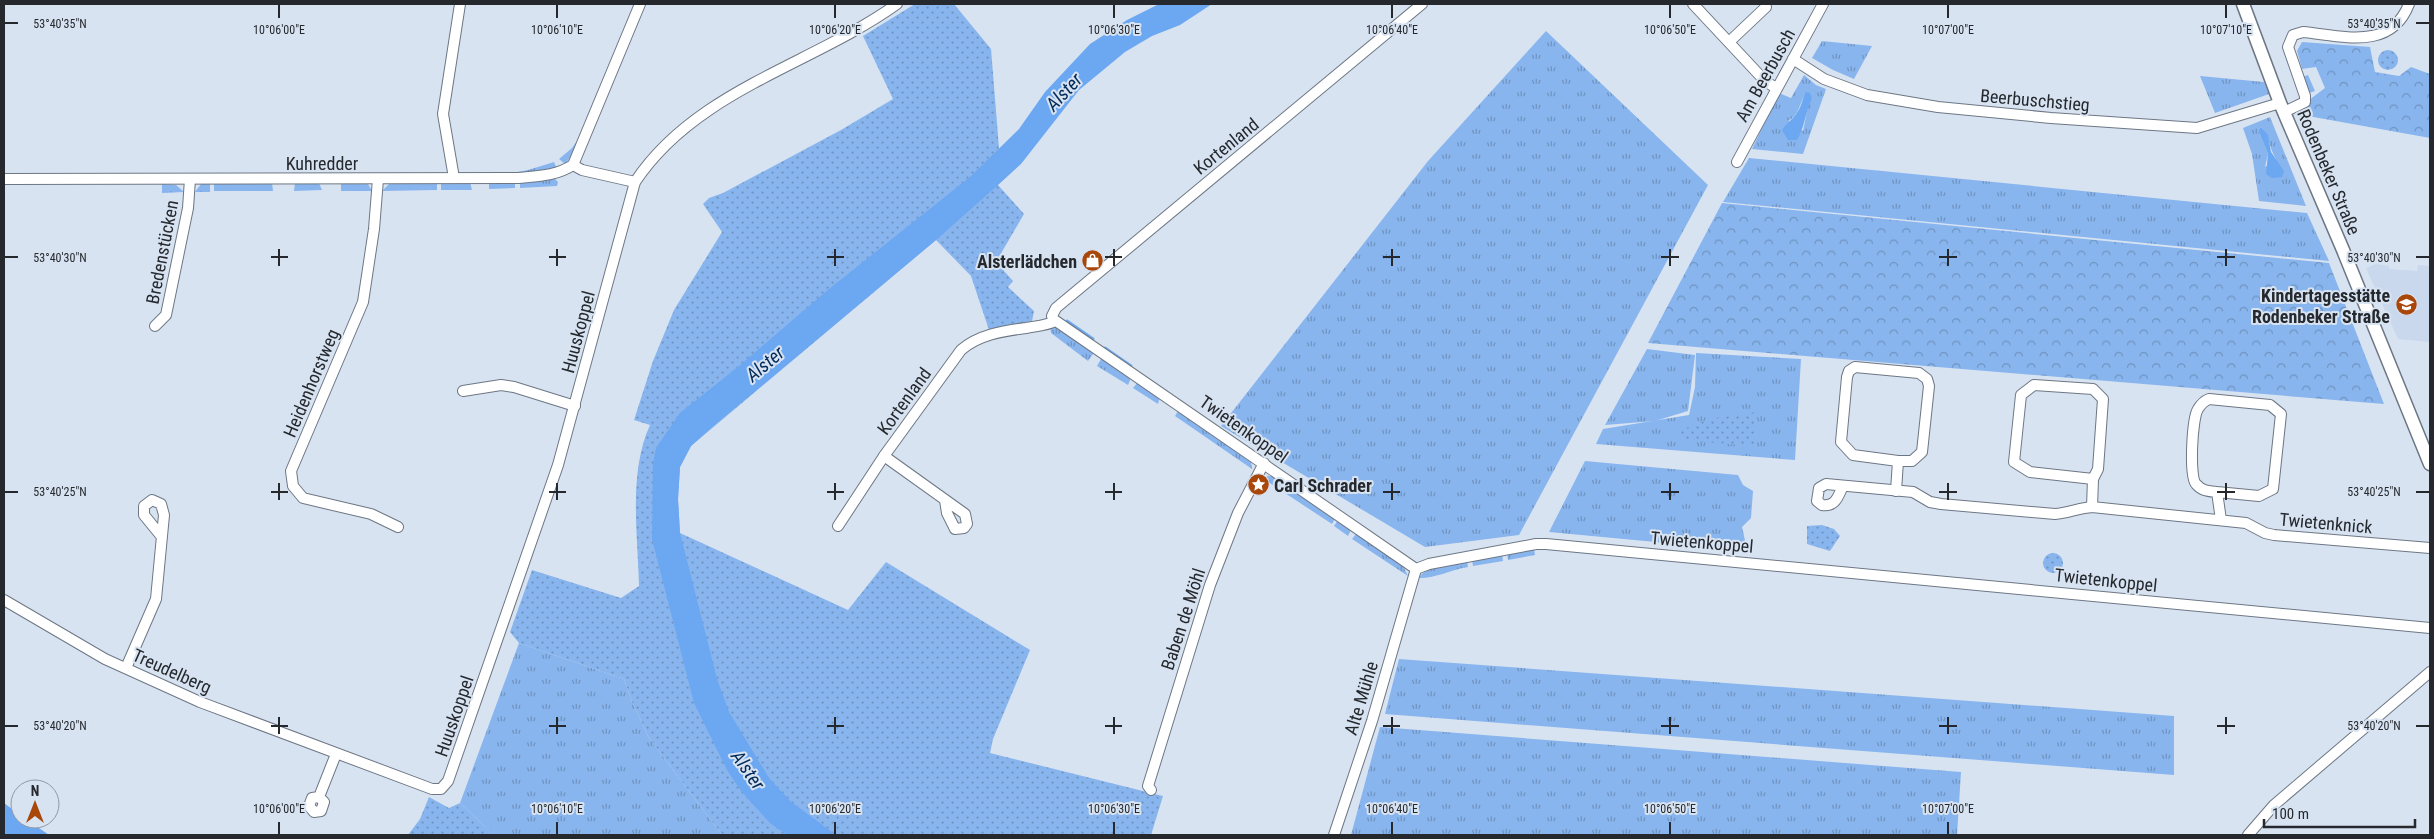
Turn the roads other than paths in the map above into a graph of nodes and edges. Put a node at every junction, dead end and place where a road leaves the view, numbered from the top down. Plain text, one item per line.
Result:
1 (460, 4) edge
2 (640, 4) edge
3 (896, 4) edge
4 (1422, 4) edge
5 (1693, 4) edge
6 (1823, 4) edge
7 (2243, 4) edge
8 (2409, 4) edge
9 (1766, 8) dead end
10 (1729, 42) junction
11 (1793, 59) junction
12 (1776, 88) junction
13 (2282, 108) junction
14 (1737, 162) dead end
15 (573, 165) junction
16 (454, 178) junction
17 (190, 179) junction
18 (378, 179) junction
19 (4, 180) edge
20 (635, 182) junction
21 (1054, 318) junction
22 (155, 326) dead end
23 (463, 391) dead end
24 (575, 406) junction
25 (884, 456) junction
26 (1898, 460) junction
27 (1264, 463) junction
28 (2430, 464) edge
29 (2093, 479) junction
30 (1843, 486) dead end
31 (1896, 490) junction
32 (2217, 492) junction
33 (945, 500) dead end
34 (2092, 507) junction
35 (2221, 520) junction
36 (838, 526) dead end
37 (398, 527) dead end
38 (162, 537) dead end
39 (2430, 548) edge
40 (1416, 570) junction
41 (4, 600) edge
42 (2430, 628) edge
43 (126, 668) junction
44 (2430, 672) edge
45 (336, 754) junction
46 (440, 789) joint
47 (1151, 790) dead end
48 (319, 797) dead end
49 (1334, 835) edge
50 (2248, 835) edge

1 - 16 street
2 - 15 street
3 - 20 street, Huuskoppel
4 - 21 street, Kortenland
5 - 10 street
6 - 11 street, Am Beerbusch
7 - 13 street, Rodenbeker Straße
8 - 13 street, Beerbuschstieg
9 - 10 street
10 - 12 street
11 - 12 street, Am Beerbusch
11 - 13 street, Beerbuschstieg
12 - 14 street, Am Beerbusch
13 - 28 street, Rodenbeker Straße
15 - 16 street, Kuhredder
15 - 20 street
16 - 18 street, Kuhredder
17 - 18 street, Kuhredder
17 - 19 street, Kuhredder
17 - 22 street, Bredenstücken
18 - 37 street, Heidenhorstweg
20 - 24 street, Huuskoppel
21 - 25 street, Kortenland
21 - 27 street, Twietenkoppel
23 - 24 street
24 - 46 street, Huuskoppel
25 - 33 street, Kortenland
25 - 36 street, Kortenland
26 - 26 street
26 - 31 street
27 - 40 street, Twietenkoppel
27 - 47 street, Baben de Möhl
29 - 29 street
29 - 34 street
30 - 31 street, Twietenknick
31 - 34 street, Twietenknick
32 - 32 street, Twietenknick
32 - 35 street
34 - 35 street, Twietenknick
35 - 39 street, Twietenknick
38 - 43 street
40 - 42 street, Twietenkoppel
40 - 49 street, Alte Mühle
41 - 43 street, Treudelberg
43 - 45 street, Treudelberg
44 - 50 street
45 - 46 street, Treudelberg
45 - 48 street

